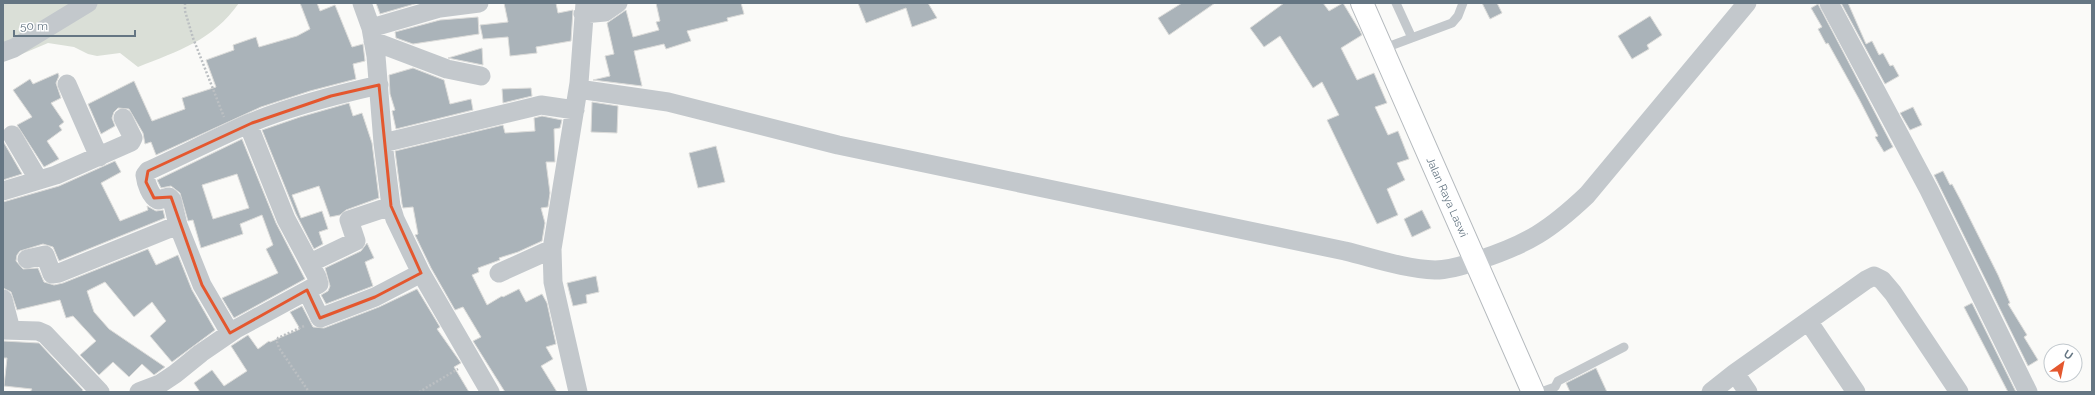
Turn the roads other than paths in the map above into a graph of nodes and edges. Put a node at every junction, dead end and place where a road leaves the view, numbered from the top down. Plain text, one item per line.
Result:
1 (88, 3) edge
2 (362, 3) edge
3 (479, 3) edge
4 (618, 3) edge
5 (1362, 3) edge
6 (1396, 3) edge
7 (1463, 3) edge
8 (1747, 3) edge
9 (1828, 3) edge
10 (584, 8) edge
11 (1412, 38) junction
12 (373, 41) junction
13 (1382, 49) junction
14 (3, 52) edge
15 (481, 76) dead end
16 (67, 84) dead end
17 (379, 85) junction
18 (578, 89) junction
19 (575, 110) junction
20 (123, 118) dead end
21 (248, 124) junction
22 (12, 135) dead end
23 (383, 143) junction
24 (99, 157) junction
25 (38, 180) junction
26 (3, 191) edge
27 (391, 206) junction
28 (178, 225) junction
29 (552, 249) junction
30 (27, 259) dead end
31 (1476, 262) junction
32 (310, 263) junction
33 (421, 273) junction
34 (499, 273) dead end
35 (307, 291) junction
36 (3, 298) edge
37 (1808, 321) junction
38 (7, 330) edge
39 (230, 333) junction
40 (1624, 347) dead end
41 (1735, 373) junction
42 (100, 392) edge
43 (139, 392) edge
44 (490, 392) edge
45 (578, 392) edge
46 (1533, 392) edge
47 (1542, 392) edge
48 (1711, 392) edge
49 (1748, 392) edge
50 (1856, 392) edge
51 (1959, 392) edge
52 (2028, 392) edge

1 - 14 street
2 - 12 street
3 - 12 street
4 - 10 street
5 - 13 main road, Jalan Raya Laswi
6 - 11 lane
7 - 11 lane
8 - 31 street
9 - 52 street
10 - 18 street
11 - 13 lane
12 - 15 street
12 - 17 street
13 - 31 main road, Jalan Raya Laswi
16 - 24 street
17 - 21 street
17 - 23 street
18 - 19 street
18 - 31 street
19 - 23 street
19 - 29 street
20 - 24 street
21 - 28 street
21 - 32 street
22 - 25 street
23 - 27 street
24 - 25 street
25 - 26 street
27 - 32 street
27 - 33 street
28 - 30 street
28 - 39 street
29 - 34 street
29 - 45 street
31 - 46 main road, Jalan Raya Laswi
32 - 35 street
33 - 35 street
33 - 44 street
35 - 39 street
36 - 38 street
37 - 41 street
37 - 50 street
37 - 51 street
38 - 42 street
39 - 43 street
40 - 47 lane
41 - 48 street
41 - 49 street

